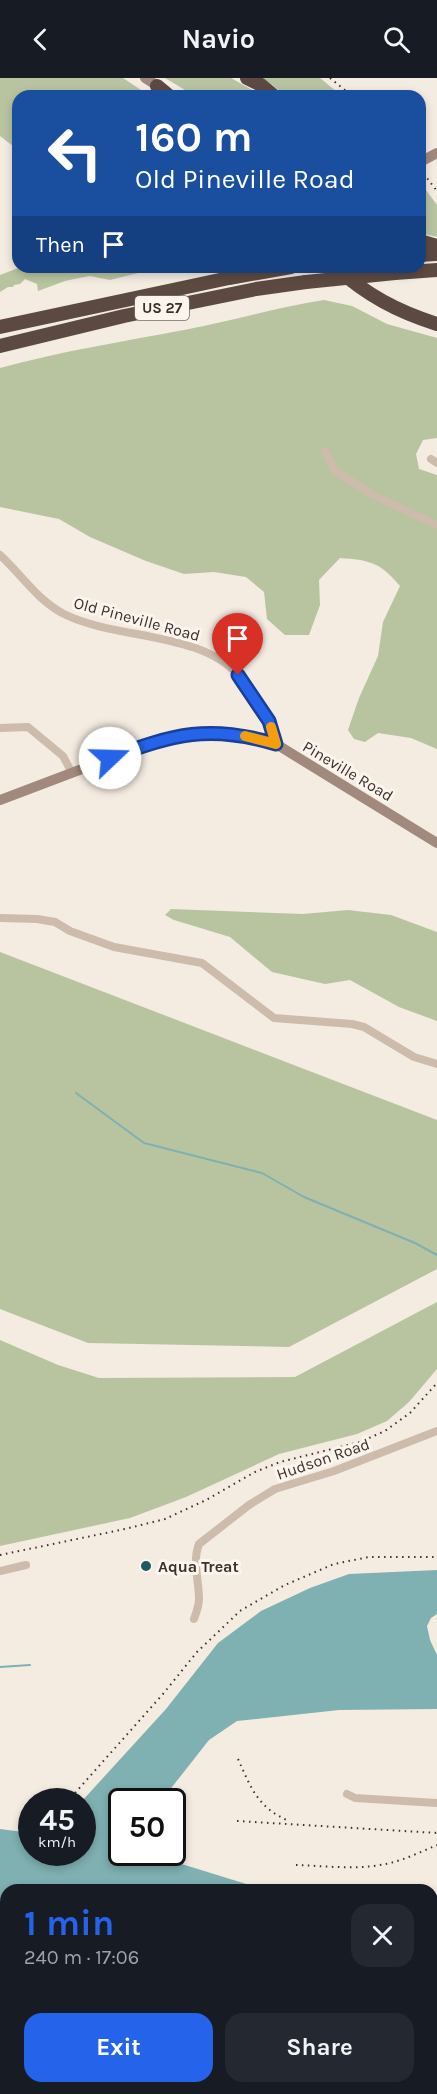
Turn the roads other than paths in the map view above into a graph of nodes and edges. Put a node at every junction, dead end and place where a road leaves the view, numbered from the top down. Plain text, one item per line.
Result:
1 (247, 78) edge
2 (151, 82) edge
3 (165, 90) edge
4 (267, 90) edge
5 (257, 273) edge
6 (342, 273) edge
7 (395, 273) edge
8 (43, 317) junction
9 (0, 320) edge
10 (437, 324) edge
11 (0, 327) edge
12 (0, 347) edge
13 (325, 452) dead end
14 (437, 525) edge
15 (0, 555) edge
16 (0, 728) edge
17 (276, 744) junction
18 (72, 773) junction
19 (0, 800) edge
20 (437, 843) edge
21 (0, 918) edge
22 (437, 1064) edge
23 (437, 1431) edge
24 (26, 1566) dead end
25 (0, 1571) edge
26 (194, 1619) dead end
27 (347, 1794) dead end
28 (437, 1803) edge

1 - 4 highway
2 - 3 main road
5 - 8 highway, US 27
6 - 10 highway
7 - 12 highway, US 27, bridge
8 - 9 highway
8 - 11 highway, US 27
13 - 14 street
15 - 17 street, Old Pineville Road
16 - 18 street
17 - 18 main road, Pineville Road
17 - 20 main road, Pineville Road
18 - 19 main road, Pineville Road
21 - 22 street
23 - 26 street, Hudson Road
24 - 25 street
27 - 28 street

